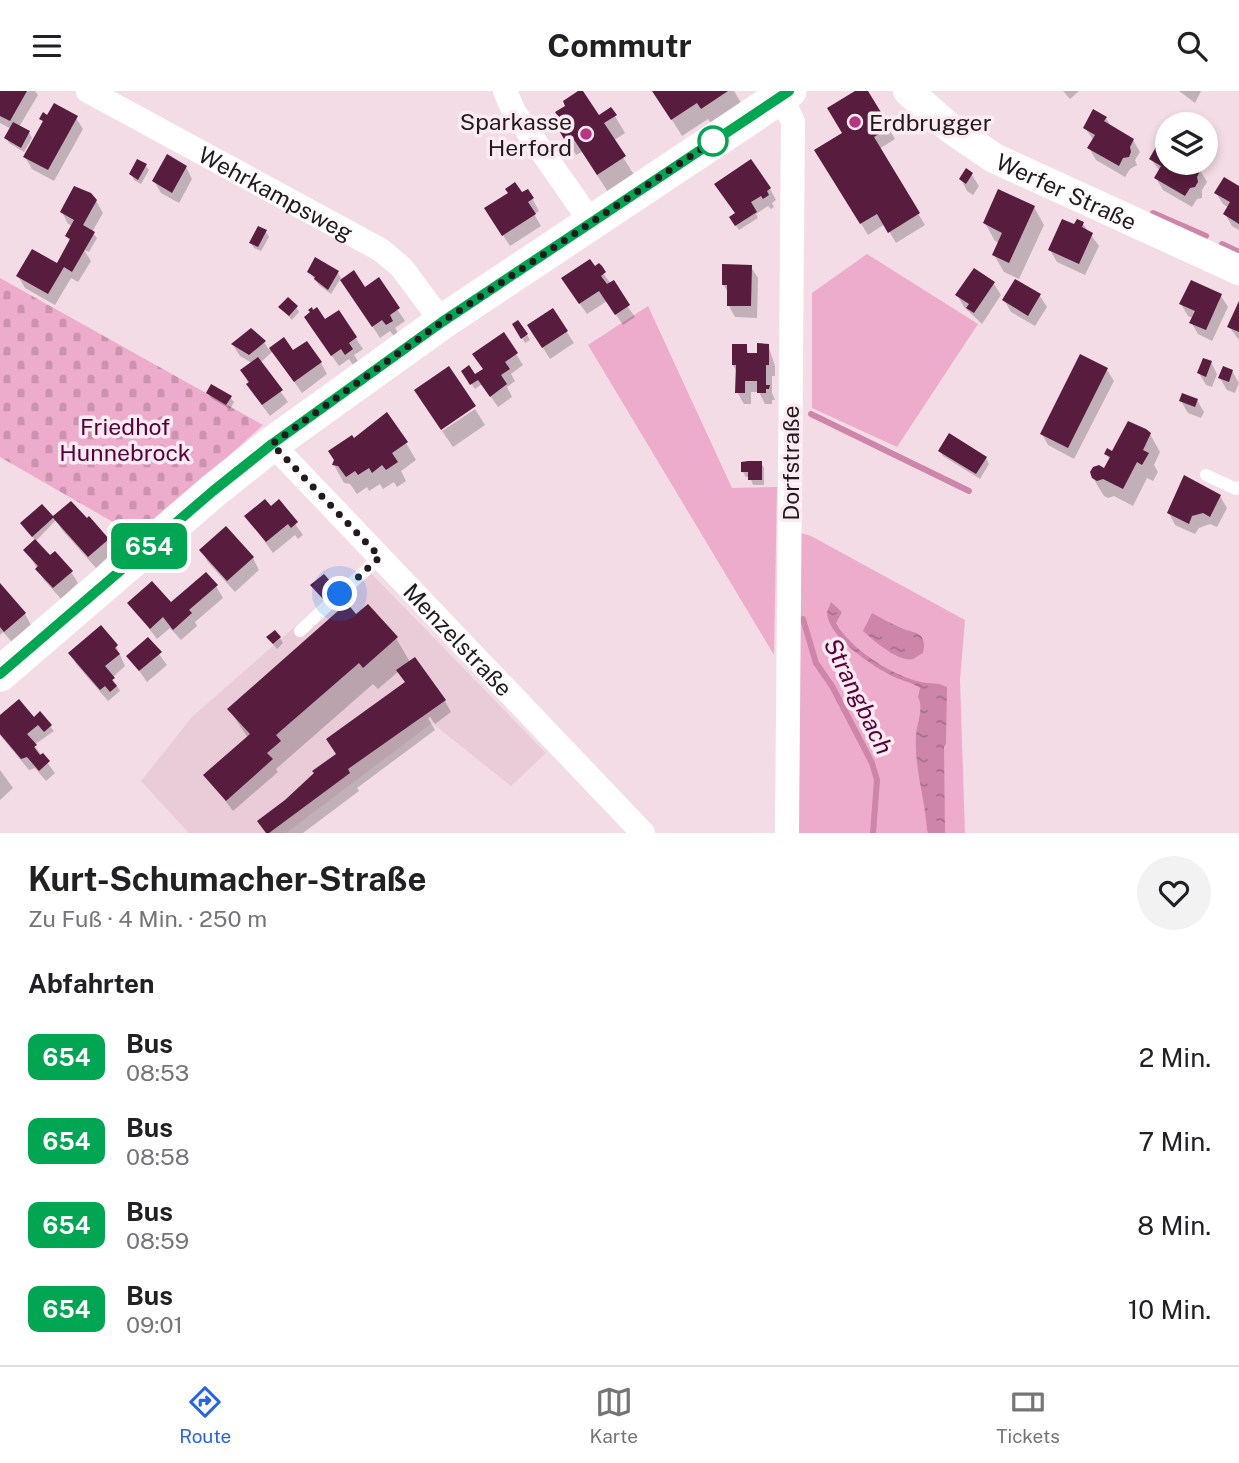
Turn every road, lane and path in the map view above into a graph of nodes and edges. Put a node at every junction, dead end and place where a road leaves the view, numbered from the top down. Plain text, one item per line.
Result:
1 (88, 91) edge
2 (505, 91) edge
3 (908, 91) edge
4 (785, 94) edge
5 (591, 222) junction
6 (1239, 270) edge
7 (442, 322) junction
8 (272, 444) junction
9 (1206, 475) dead end
10 (1239, 487) edge
11 (380, 557) junction
12 (300, 631) dead end
13 (0, 674) edge
14 (643, 833) edge
15 (787, 833) edge

1 - 7 street, Wehrkampsweg
2 - 5 street
3 - 6 street, Werfer Straße
4 - 5 main road
4 - 15 street, Dorfstraße
5 - 7 main road
7 - 8 main road
8 - 11 street, Menzelstraße
8 - 13 main road
9 - 10 lane
11 - 12 lane
11 - 14 street, Menzelstraße

